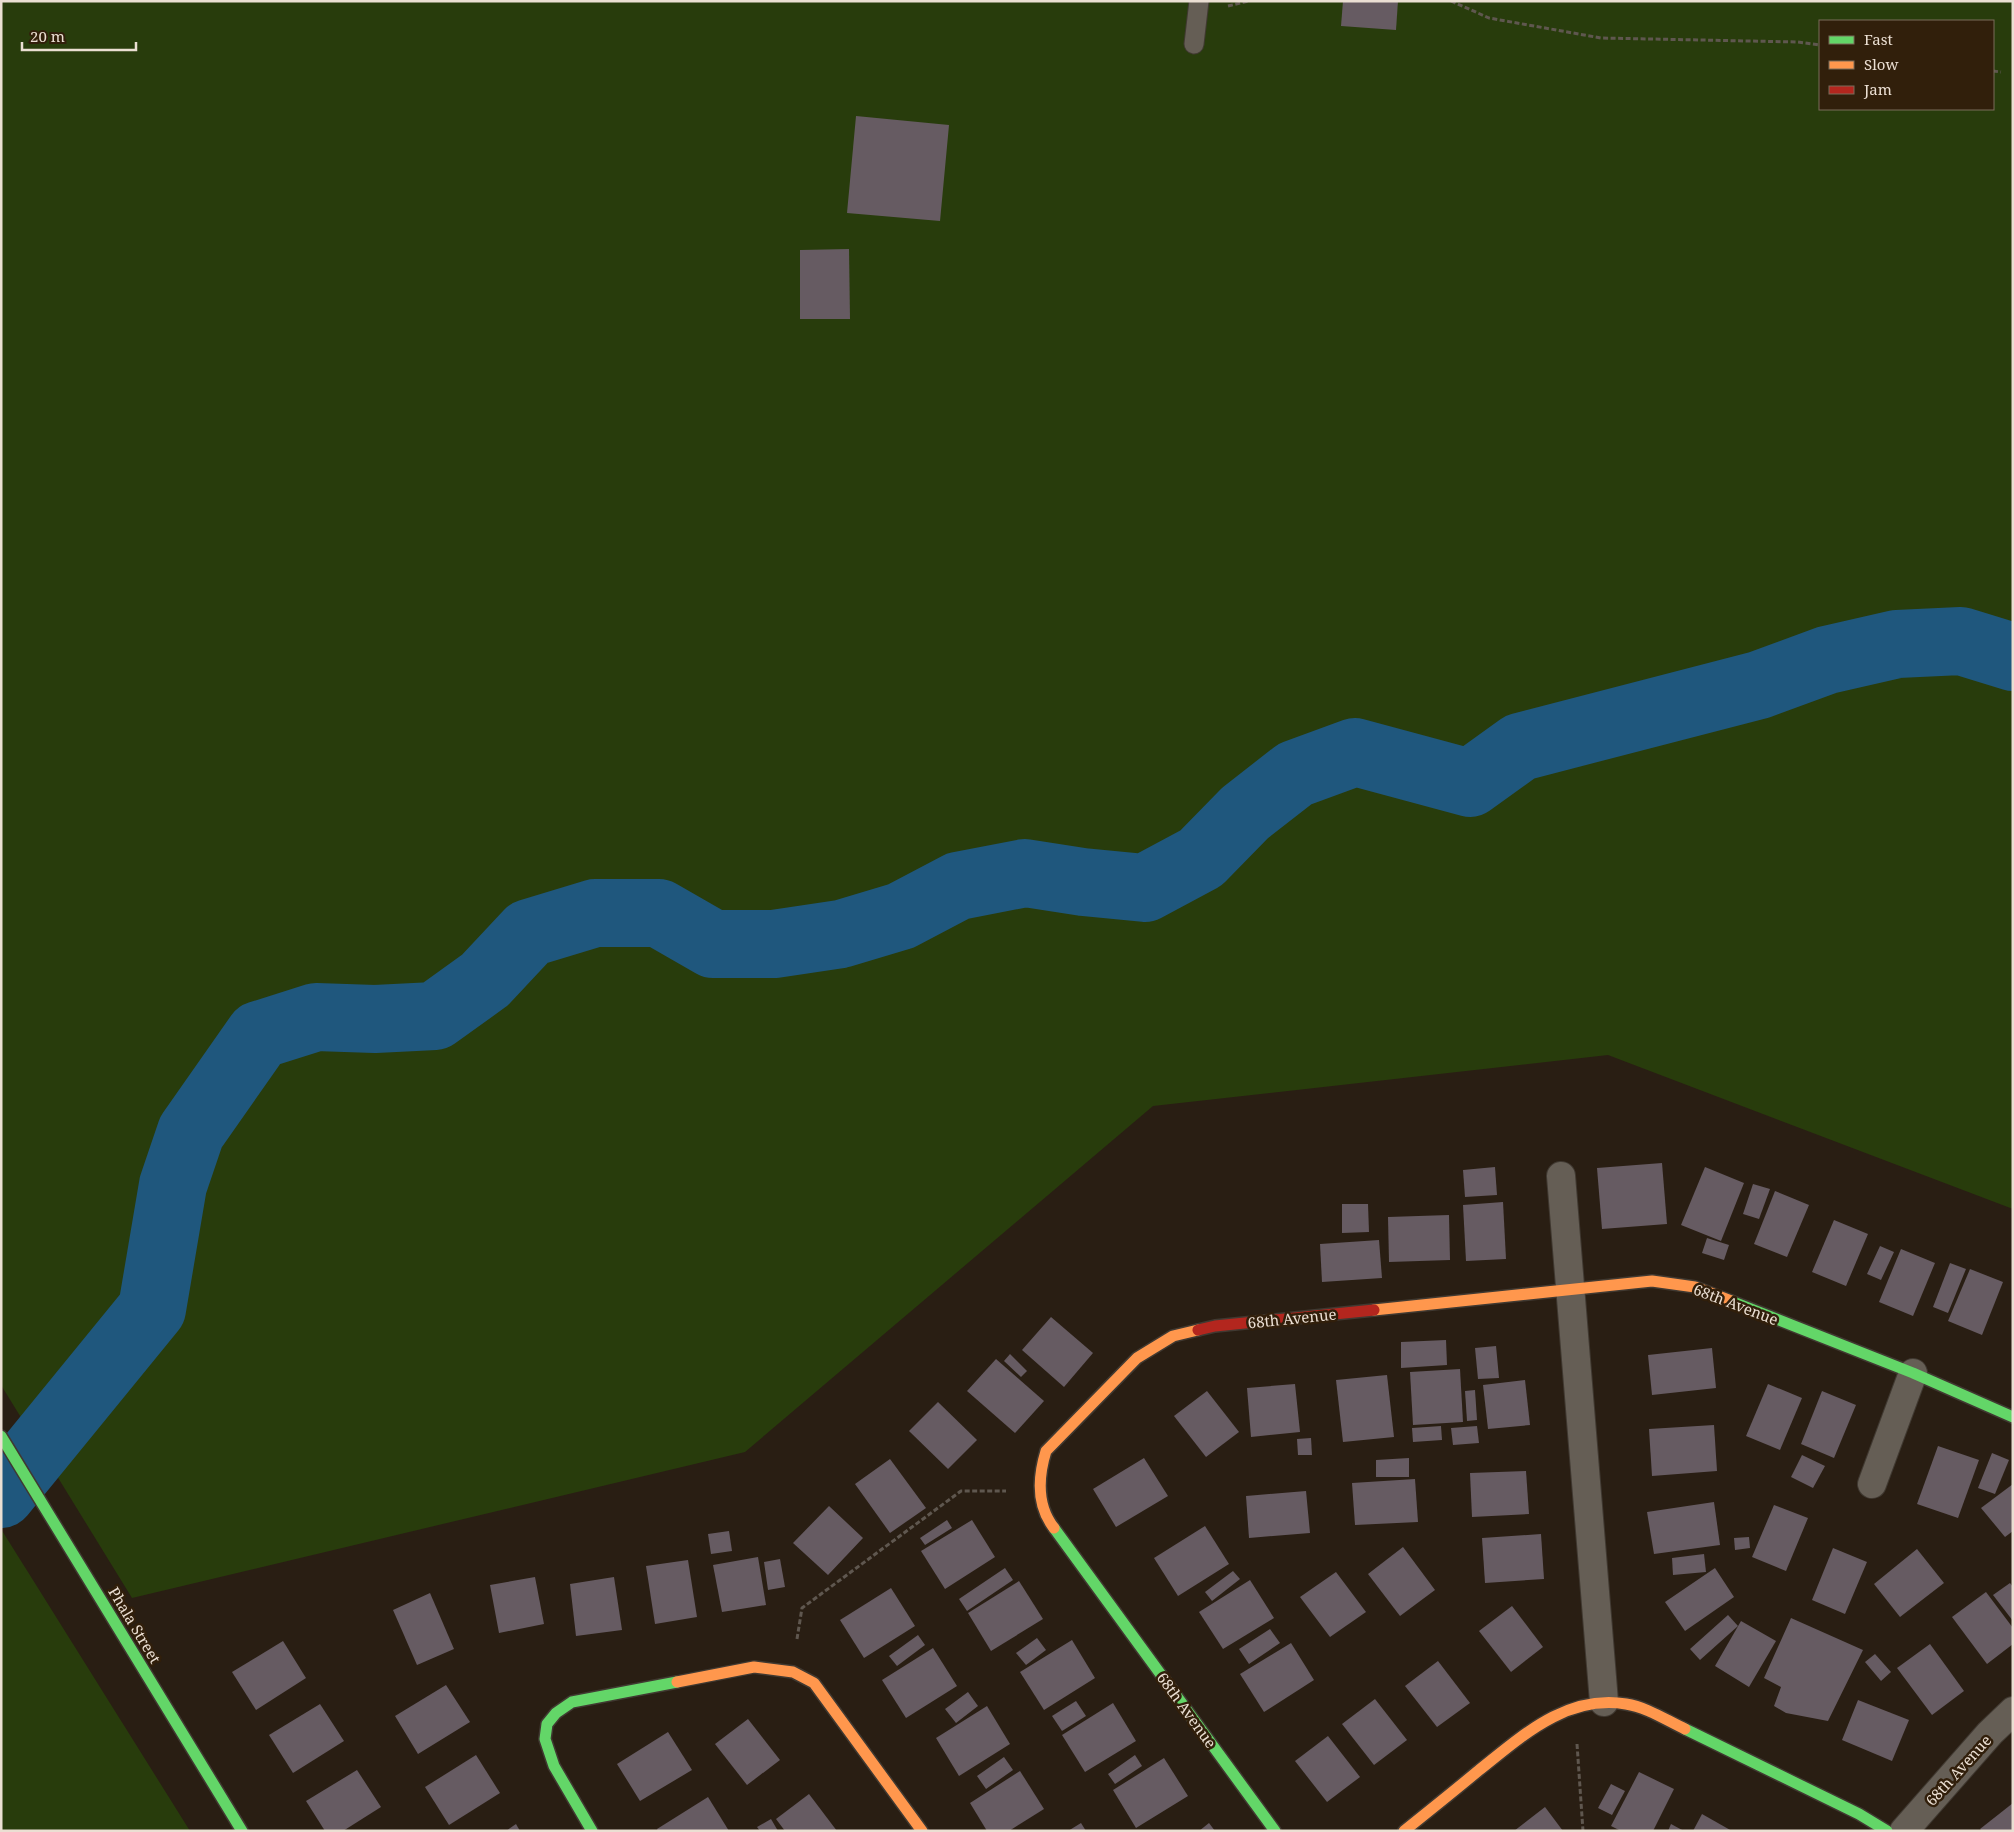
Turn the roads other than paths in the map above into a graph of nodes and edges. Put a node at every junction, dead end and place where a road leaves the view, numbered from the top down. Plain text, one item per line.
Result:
1 (1199, 1) edge
2 (1194, 44) dead end
3 (1561, 1176) dead end
4 (1571, 1288) junction
5 (1913, 1373) junction
6 (2013, 1417) edge
7 (1, 1436) edge
8 (1872, 1484) dead end
9 (1604, 1702) junction
10 (2013, 1711) edge
11 (917, 1829) edge
12 (242, 1831) edge
13 (592, 1831) edge
14 (1275, 1831) edge
15 (1404, 1831) edge
16 (1887, 1831) edge
17 (1904, 1831) edge

1 - 2 lane
3 - 4 street
4 - 5 street, 68th Avenue
4 - 9 street
4 - 14 street, 68th Avenue
5 - 6 street, 68th Avenue
5 - 8 street
7 - 12 street, Phala Street
9 - 15 street
9 - 16 street
10 - 17 street, 68th Avenue
11 - 13 street

